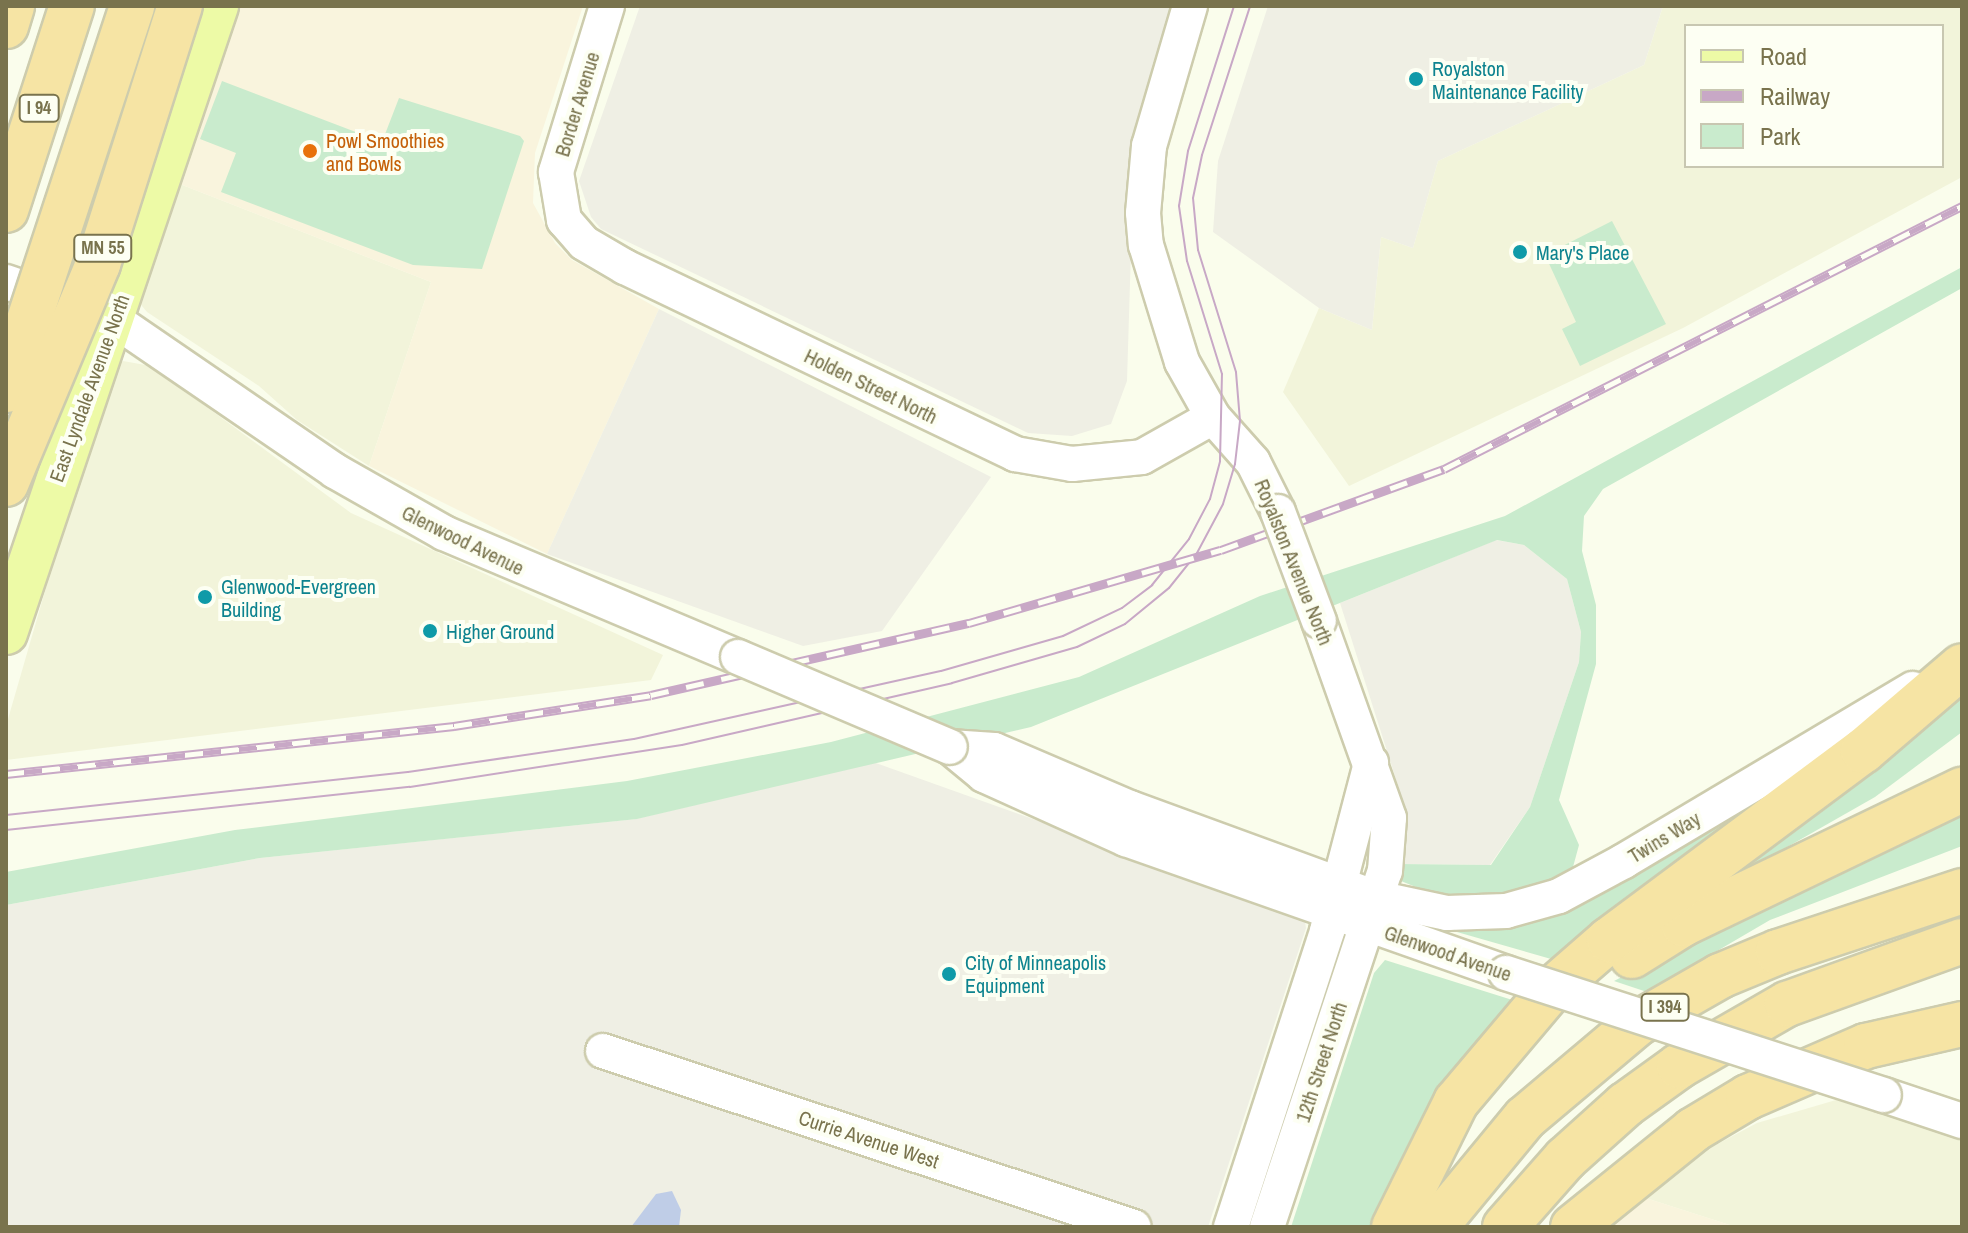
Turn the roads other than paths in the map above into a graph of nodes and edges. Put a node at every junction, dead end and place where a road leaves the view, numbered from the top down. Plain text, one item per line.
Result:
1 (12, 6) edge
2 (72, 6) edge
3 (132, 6) edge
4 (180, 6) edge
5 (217, 6) edge
6 (607, 6) edge
7 (1190, 6) edge
8 (6, 26) edge
9 (558, 204) joint
10 (6, 210) edge
11 (6, 282) edge
12 (113, 319) junction
13 (6, 390) edge
14 (1213, 417) junction
15 (6, 484) edge
16 (6, 633) edge
17 (1962, 660) edge
18 (1962, 666) edge
19 (1371, 763) junction
20 (1962, 790) edge
21 (1962, 869) edge
22 (1962, 891) edge
23 (1335, 899) junction
24 (1371, 912) junction
25 (1962, 941) edge
26 (1720, 976) junction
27 (1962, 1024) edge
28 (603, 1051) dead end
29 (1962, 1055) edge
30 (1962, 1121) edge
31 (1693, 1130) junction
32 (1134, 1227) edge
33 (1231, 1227) edge
34 (1267, 1227) edge
35 (1394, 1227) edge
36 (1401, 1227) edge
37 (1435, 1227) edge
38 (1505, 1227) edge
39 (1573, 1227) edge

1 - 8 highway
2 - 10 highway, I 94
3 - 13 highway, bridge
4 - 15 highway, MN 55, bridge
5 - 12 main road, East Lyndale Avenue North
6 - 9 street, Border Avenue
7 - 14 street, Royalston Avenue North
9 - 14 street, Holden Street North
11 - 12 street, Glenwood Avenue
12 - 16 main road, East Lyndale Avenue North
12 - 23 street, Glenwood Avenue, bridge
14 - 19 street, Royalston Avenue North, bridge
17 - 24 street, Twins Way
18 - 35 highway
19 - 23 street
19 - 24 street, Royalston Avenue North
20 - 36 highway
21 - 26 highway
22 - 26 highway, I 394
23 - 24 street, Twins Way
23 - 33 street, 12th Street North
24 - 30 street, Glenwood Avenue, bridge
24 - 34 street, 12th Street North
25 - 38 highway
26 - 37 highway, I 394
27 - 31 highway
28 - 32 street, Currie Avenue West
29 - 31 highway
31 - 39 highway

